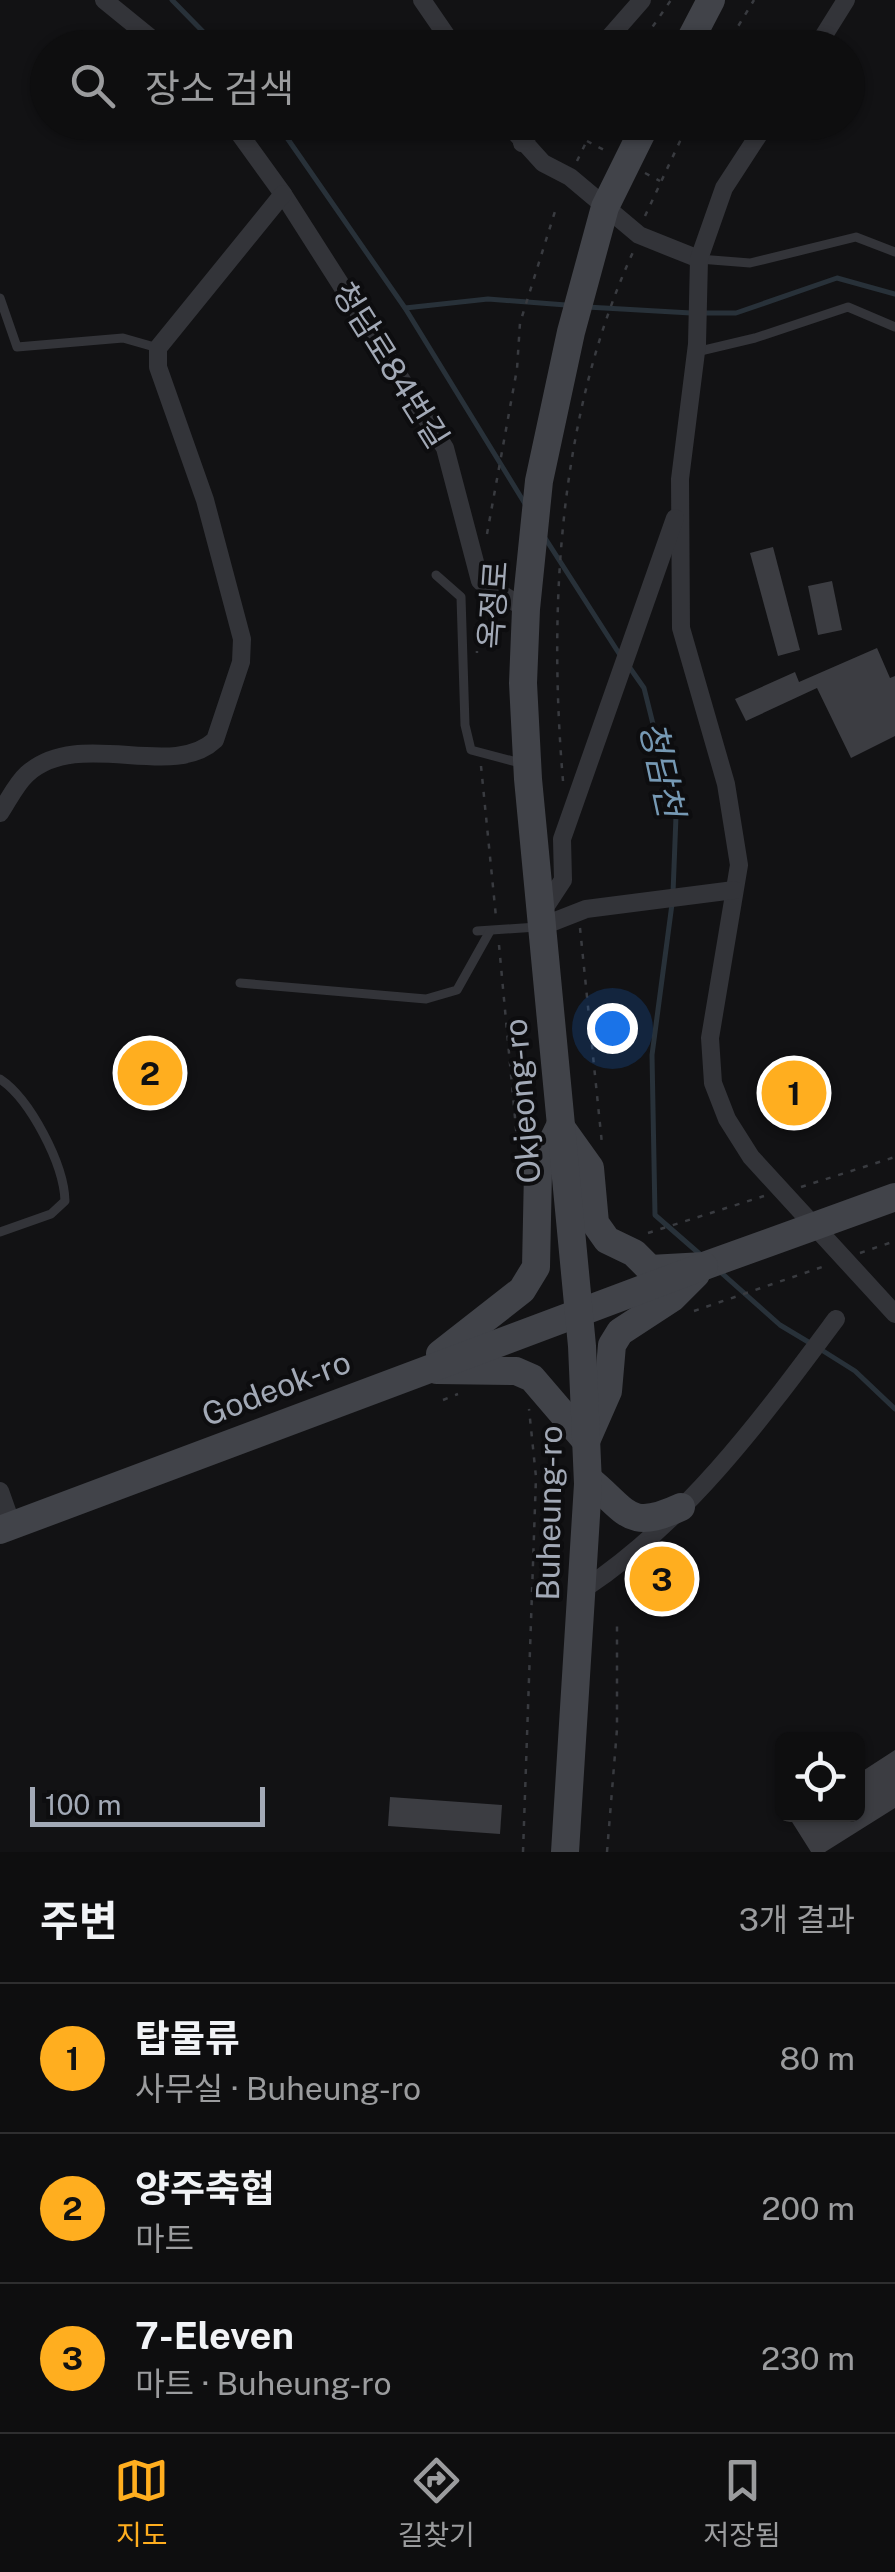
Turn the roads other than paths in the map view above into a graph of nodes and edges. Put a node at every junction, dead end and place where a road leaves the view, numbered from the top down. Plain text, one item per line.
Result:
1 (104, 0) edge
2 (422, 0) edge
3 (642, 0) edge
4 (710, 0) edge
5 (846, 0) edge
6 (141, 30) edge
7 (443, 30) edge
8 (616, 30) edge
9 (695, 30) edge
10 (827, 30) edge
11 (244, 140) edge
12 (520, 140) edge
13 (524, 140) edge
14 (639, 140) edge
15 (755, 140) edge
16 (522, 143) junction
17 (283, 194) junction
18 (602, 218) junction
19 (895, 252) edge
20 (700, 267) junction
21 (0, 298) edge
22 (895, 328) edge
23 (158, 348) junction
24 (696, 348) junction
25 (680, 501) junction
26 (436, 574) dead end
27 (527, 598) junction
28 (527, 764) junction
29 (0, 813) edge
30 (725, 892) junction
31 (540, 921) junction
32 (494, 931) junction
33 (477, 932) dead end
34 (240, 983) dead end
35 (0, 1079) edge
36 (560, 1126) junction
37 (895, 1197) edge
38 (814, 1225) junction
39 (0, 1232) edge
40 (704, 1266) junction
41 (577, 1310) junction
42 (895, 1314) edge
43 (836, 1319) dead end
44 (420, 1370) junction
45 (586, 1441) junction
46 (588, 1479) junction
47 (0, 1491) edge
48 (681, 1507) junction
49 (6, 1528) edge
50 (584, 1589) junction
51 (566, 1852) edge

1 - 6 street
2 - 7 street
3 - 8 street
4 - 9 main road
5 - 10 street
11 - 17 street, 청담로84번길
12 - 16 street
13 - 16 street
14 - 18 main road
15 - 20 street
16 - 18 street
17 - 23 street
17 - 27 street, 청담로84번길
18 - 20 street
18 - 27 main road, 옥정로
19 - 20 lane
20 - 24 street
21 - 23 lane
22 - 24 lane
23 - 29 street
24 - 25 street
25 - 30 street
25 - 31 street
26 - 28 lane
27 - 28 main road, 옥정로
28 - 31 main road, 옥정로
30 - 31 street
30 - 38 street
31 - 32 lane
31 - 36 main road, Okjeong-ro
32 - 33 lane
32 - 34 lane
35 - 39 lane
36 - 40 main road
36 - 41 main road, Okjeong-ro
36 - 44 main road
37 - 38 main road
38 - 40 main road
38 - 42 street
40 - 41 main road
40 - 45 main road
41 - 44 main road, Godeok-ro
41 - 45 main road, Buheung-ro
43 - 48 street
44 - 45 main road
44 - 49 main road, Godeok-ro
45 - 46 main road, Buheung-ro
46 - 48 main road
46 - 50 main road, Buheung-ro
47 - 49 street
48 - 50 street
50 - 51 main road, Buheung-ro

